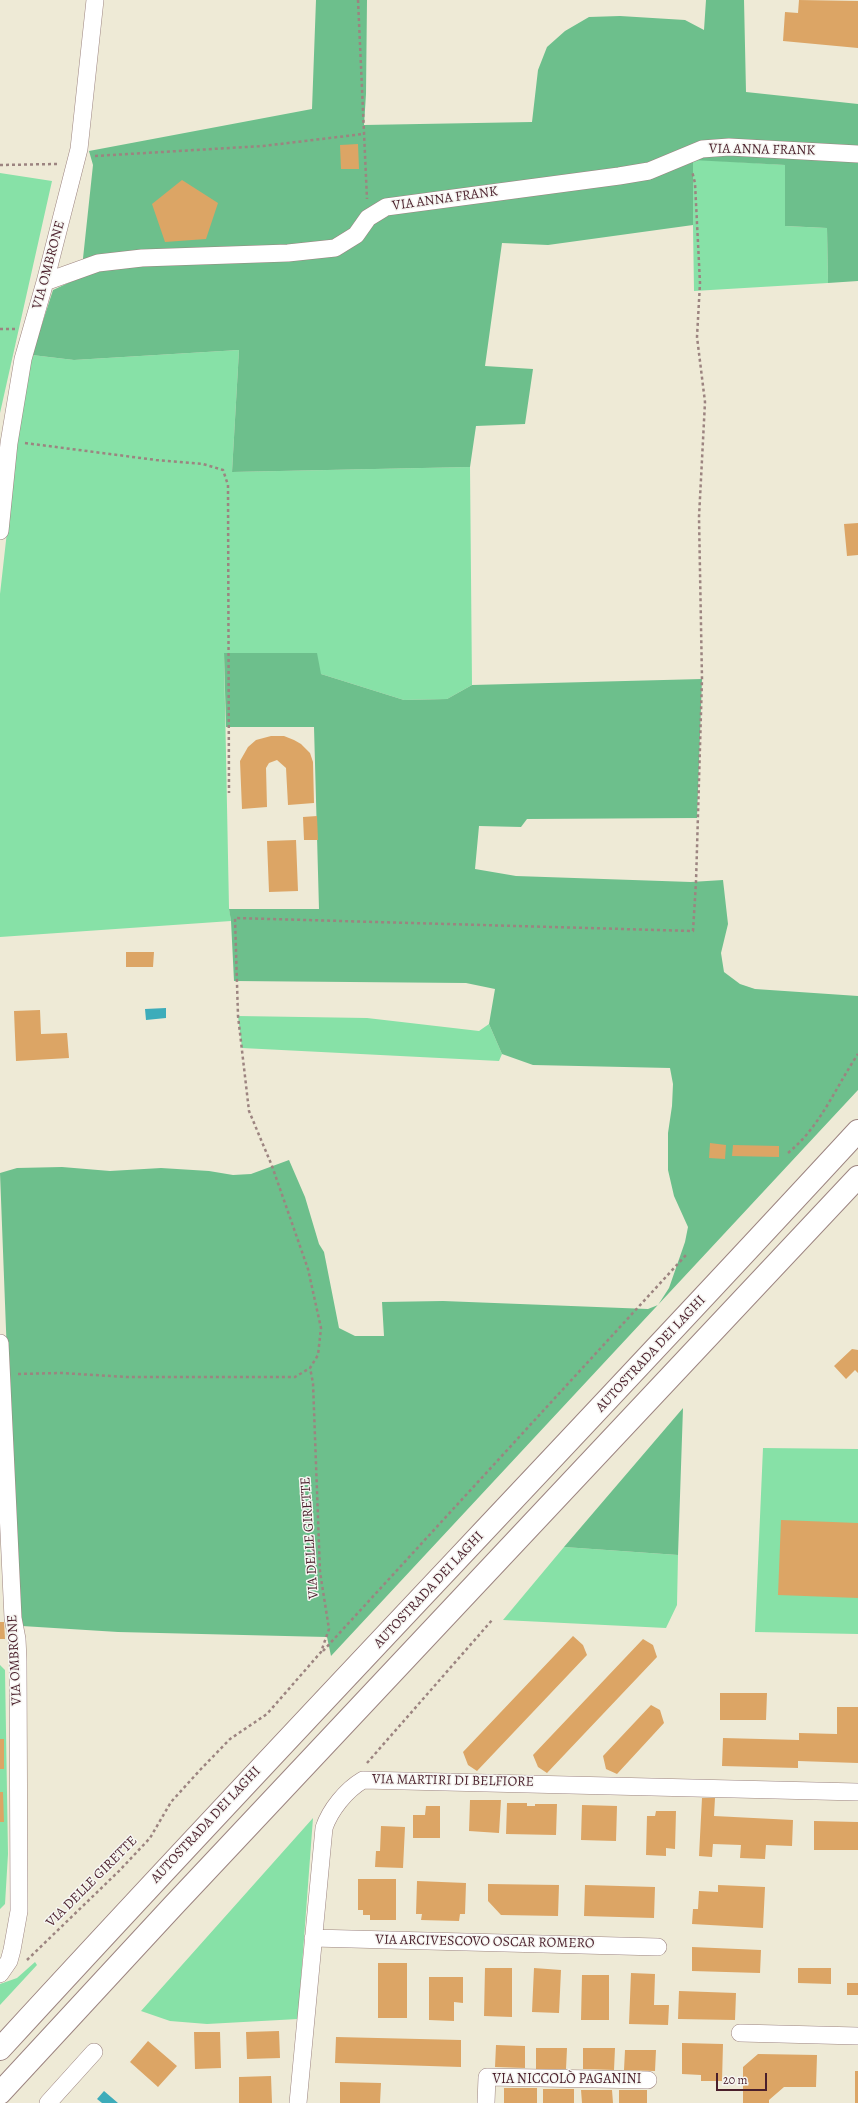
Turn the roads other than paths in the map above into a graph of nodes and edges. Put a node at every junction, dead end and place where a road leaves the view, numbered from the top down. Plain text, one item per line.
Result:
1 (95, 0) edge
2 (858, 154) edge
3 (45, 282) junction
4 (4, 444) edge
5 (0, 530) edge
6 (858, 1131) edge
7 (858, 1177) edge
8 (0, 1343) edge
9 (858, 1792) edge
10 (313, 1938) junction
11 (658, 1946) dead end
12 (0, 1974) edge
13 (740, 2033) dead end
14 (858, 2036) edge
15 (0, 2049) edge
16 (94, 2052) dead end
17 (648, 2080) dead end
18 (0, 2093) edge
19 (48, 2103) edge
20 (298, 2103) edge
21 (486, 2103) edge

1 - 3 street, VIA OMBRONE
2 - 3 street, VIA ANNA FRANK
3 - 4 street, VIA OMBRONE
4 - 5 street, VIA OMBRONE
6 - 15 highway, AUTOSTRADA DEI LAGHI
7 - 18 highway
8 - 12 street, VIA OMBRONE
9 - 10 street, VIA MARTIRI DI BELFIORE
10 - 11 street, VIA ARCIVESCOVO OSCAR ROMERO
10 - 20 street, VIA MARTIRI DI BELFIORE
13 - 14 street
16 - 19 street
17 - 21 street, VIA NICCOLÒ PAGANINI

